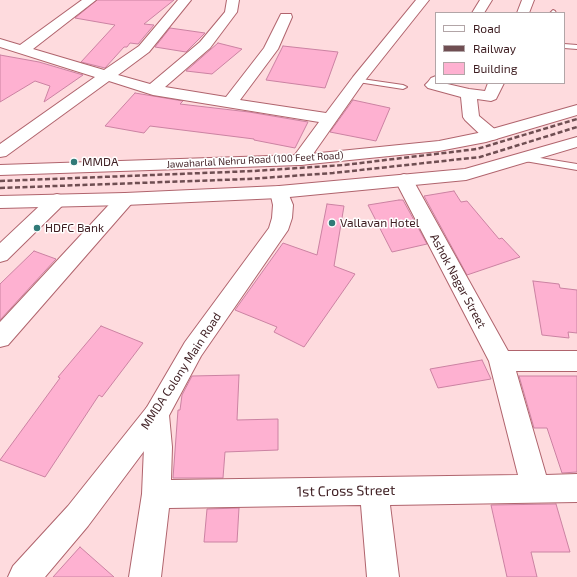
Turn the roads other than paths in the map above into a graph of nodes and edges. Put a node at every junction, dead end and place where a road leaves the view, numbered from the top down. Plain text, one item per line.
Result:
1 (90, 0) edge
2 (185, 0) edge
3 (234, 0) edge
4 (423, 0) edge
5 (486, 0) edge
6 (528, 0) edge
7 (479, 12) edge
8 (523, 12) edge
9 (286, 16) dead end
10 (0, 43) edge
11 (565, 46) edge
12 (577, 47) edge
13 (22, 50) junction
14 (106, 76) junction
15 (358, 80) junction
16 (435, 82) edge
17 (496, 84) edge
18 (403, 87) dead end
19 (154, 90) junction
20 (469, 94) junction
21 (230, 102) junction
22 (577, 110) edge
23 (330, 119) junction
24 (491, 134) junction
25 (577, 142) edge
26 (0, 152) edge
27 (522, 158) junction
28 (300, 160) junction
29 (577, 167) edge
30 (0, 170) edge
31 (404, 180) junction
32 (279, 192) junction
33 (125, 199) junction
34 (58, 200) junction
35 (0, 202) edge
36 (0, 255) edge
37 (0, 338) edge
38 (501, 361) junction
39 (577, 361) edge
40 (156, 415) junction
41 (536, 488) junction
42 (577, 488) edge
43 (374, 491) junction
44 (156, 494) junction
45 (24, 577) edge
46 (145, 577) edge
47 (383, 577) edge

1 - 13 street
2 - 14 street
3 - 19 street
4 - 15 street
5 - 7 street
6 - 8 street
9 - 21 street
10 - 13 street
11 - 12 lane
13 - 14 street
14 - 19 street
14 - 26 street
15 - 18 lane
15 - 23 street
16 - 20 street
17 - 20 street
19 - 21 street
20 - 24 street
21 - 23 street
22 - 24 street, Jawaharlal Nehru Road (100 Feet Road)
23 - 28 street
24 - 28 street, Jawaharlal Nehru Road (100 Feet Road)
25 - 27 street
27 - 29 lane
27 - 31 street
28 - 30 street, Jawaharlal Nehru Road (100 Feet Road)
31 - 32 street
31 - 38 street, Ashok Nagar Street
32 - 33 street
32 - 40 street, MMDA Colony Main Road
33 - 34 street
33 - 37 street
34 - 35 street
34 - 36 street
38 - 39 street
38 - 41 street, Ashok Nagar Street
40 - 44 street
40 - 45 street, MMDA Colony Main Road
41 - 42 street, 1st Cross Street
41 - 43 street, 1st Cross Street
43 - 44 street, 1st Cross Street
43 - 47 street
44 - 46 street

